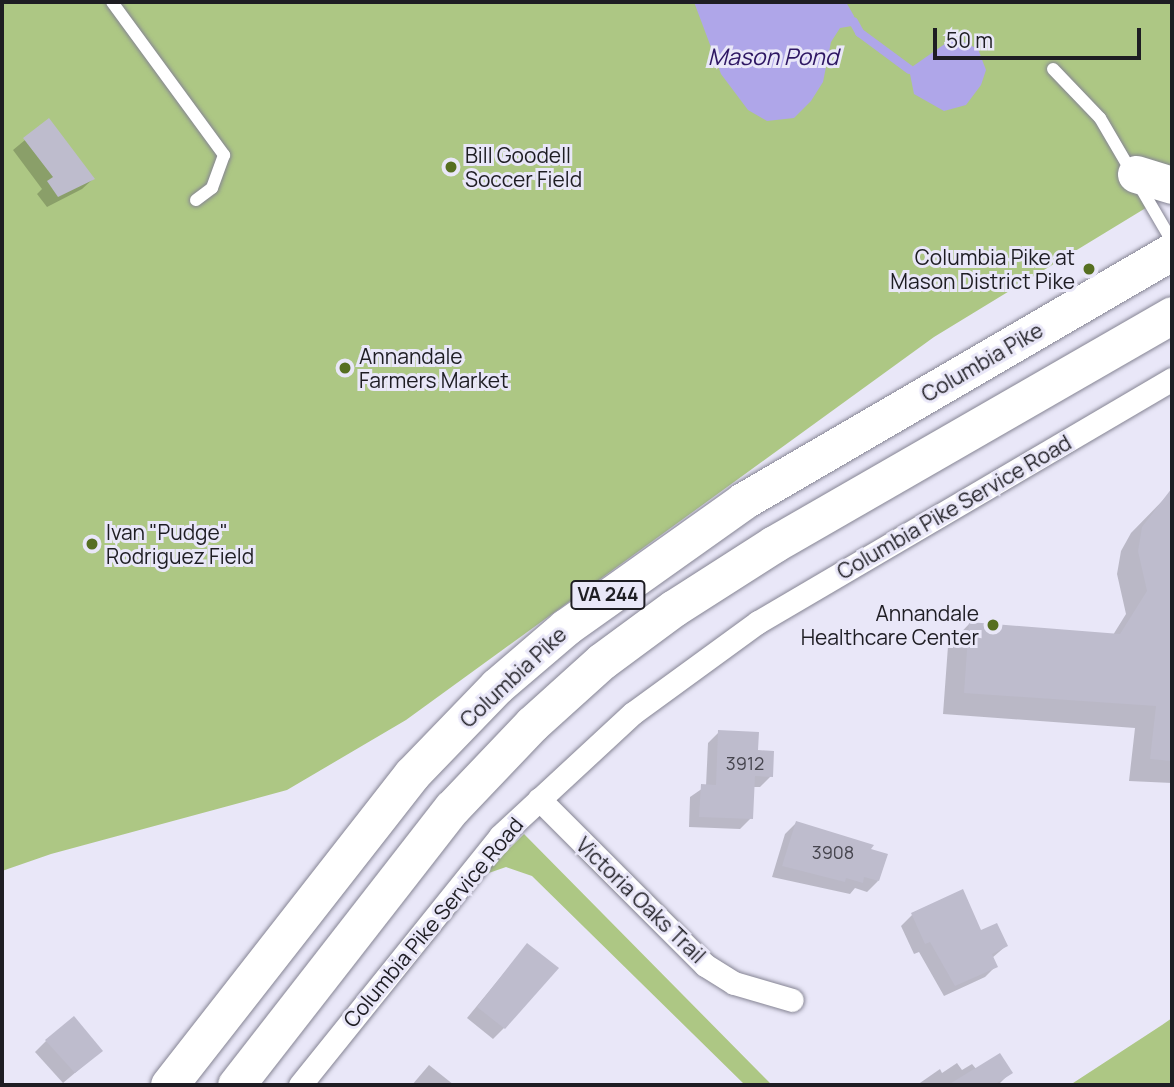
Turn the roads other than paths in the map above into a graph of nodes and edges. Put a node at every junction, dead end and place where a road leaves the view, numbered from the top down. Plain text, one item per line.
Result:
1 (112, 2) edge
2 (1053, 69) dead end
3 (1136, 174) junction
4 (1172, 185) edge
5 (196, 200) dead end
6 (1172, 241) edge
7 (1172, 251) edge
8 (1172, 316) edge
9 (1172, 379) edge
10 (539, 799) junction
11 (792, 1000) dead end
12 (169, 1085) edge
13 (236, 1085) edge
14 (300, 1085) edge

1 - 5 lane
2 - 3 lane
3 - 4 main road
3 - 6 lane
7 - 12 main road, Columbia Pike / VA 244
8 - 13 main road, VA 244
9 - 10 street, Columbia Pike Service Road
10 - 11 street, Victoria Oaks Trail
10 - 14 street, Columbia Pike Service Road

